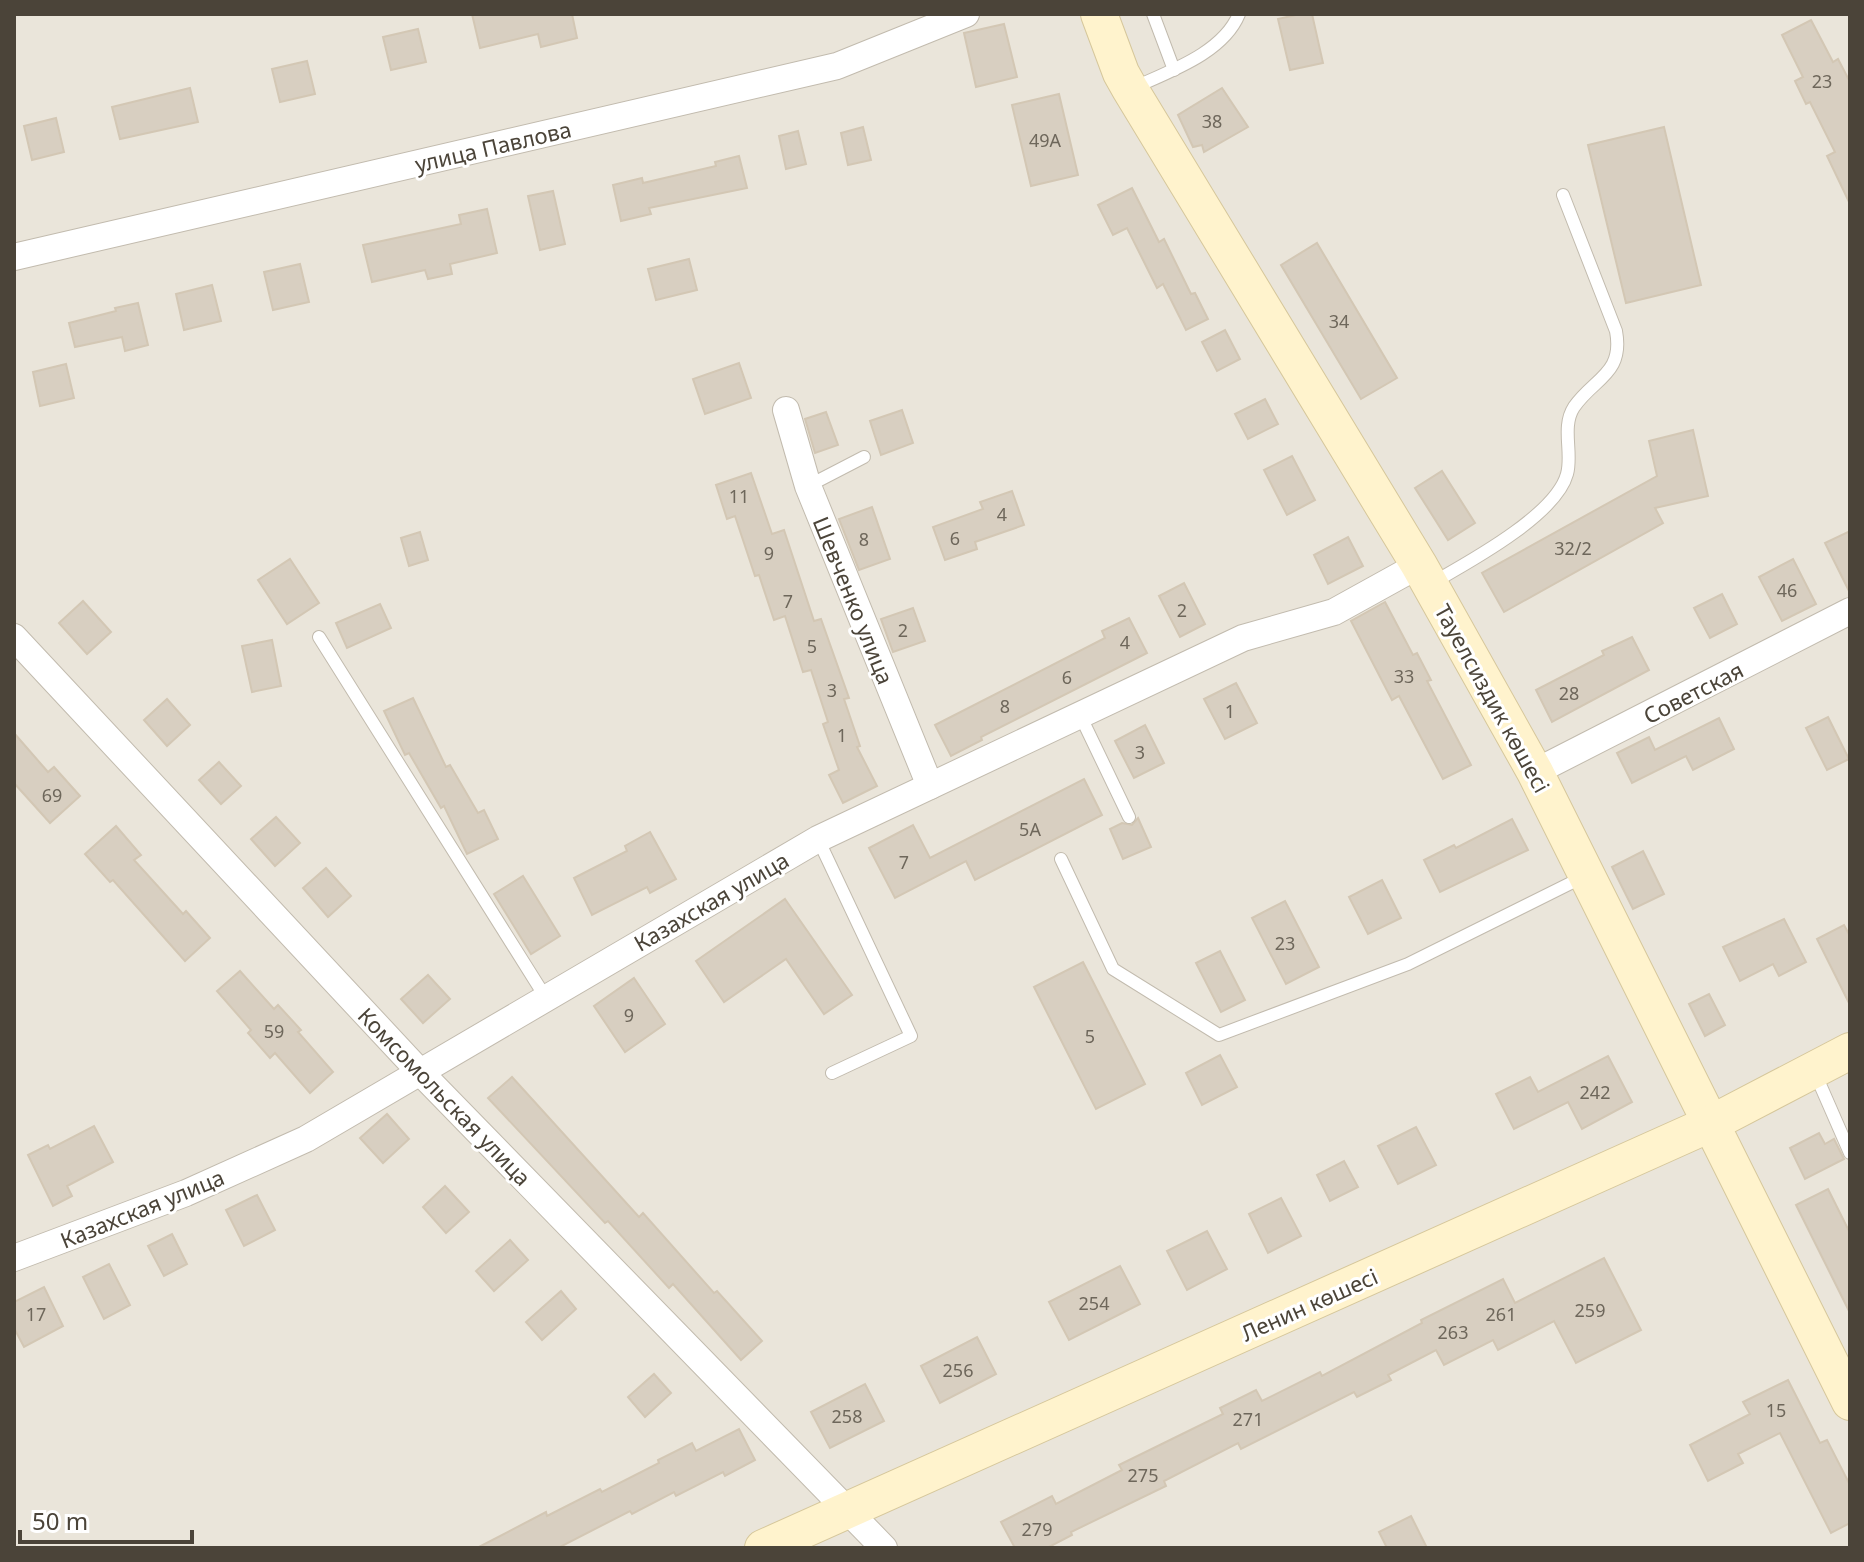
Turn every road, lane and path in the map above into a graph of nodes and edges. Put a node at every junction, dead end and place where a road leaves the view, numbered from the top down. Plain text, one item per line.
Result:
1 (966, 14) edge
2 (1099, 14) edge
3 (1153, 14) edge
4 (1239, 14) edge
5 (1174, 70) junction
6 (1130, 89) junction
7 (1563, 195) dead end
8 (14, 257) edge
9 (786, 410) dead end
10 (864, 457) dead end
11 (808, 486) junction
12 (1425, 575) junction
13 (1850, 611) edge
14 (14, 637) edge
15 (319, 637) dead end
16 (1080, 715) junction
17 (1535, 772) junction
18 (930, 786) junction
19 (1129, 817) dead end
20 (818, 839) junction
21 (1061, 859) dead end
22 (1588, 875) junction
23 (546, 998) junction
24 (1850, 1051) edge
25 (1814, 1070) junction
26 (420, 1072) junction
27 (832, 1073) dead end
28 (1712, 1123) junction
29 (1850, 1153) edge
30 (14, 1258) edge
31 (1850, 1402) edge
32 (846, 1511) junction
33 (763, 1548) edge
34 (884, 1548) edge

1 - 8 street, улица Павлова
2 - 6 street, Тауелсиздик көшесі
3 - 5 lane
4 - 5 lane
5 - 6 lane
6 - 12 street, Тауелсиздик көшесі
7 - 12 lane
9 - 11 street, Шевченко улица
10 - 11 lane
11 - 18 street, Шевченко улица
12 - 16 street, Казахская улица
12 - 17 street, Тауелсиздик көшесі
13 - 17 street, Советская
14 - 26 street, Комсомольская улица
15 - 23 lane
16 - 18 street, Казахская улица
16 - 19 lane
17 - 22 street, Тауелсиздик көшесі
18 - 20 street, Казахская улица
20 - 23 street, Казахская улица
20 - 27 lane
21 - 22 lane
22 - 28 street, Тауелсиздик көшесі
23 - 26 street, Казахская улица
24 - 25 street, Ленин көшесі
25 - 28 street, Ленин көшесі
25 - 29 lane
26 - 30 street, Казахская улица
26 - 32 street, Комсомольская улица
28 - 31 street, Тауелсиздик көшесі
28 - 32 street, Ленин көшесі
32 - 33 street, Ленин көшесі
32 - 34 street, Комсомольская улица

